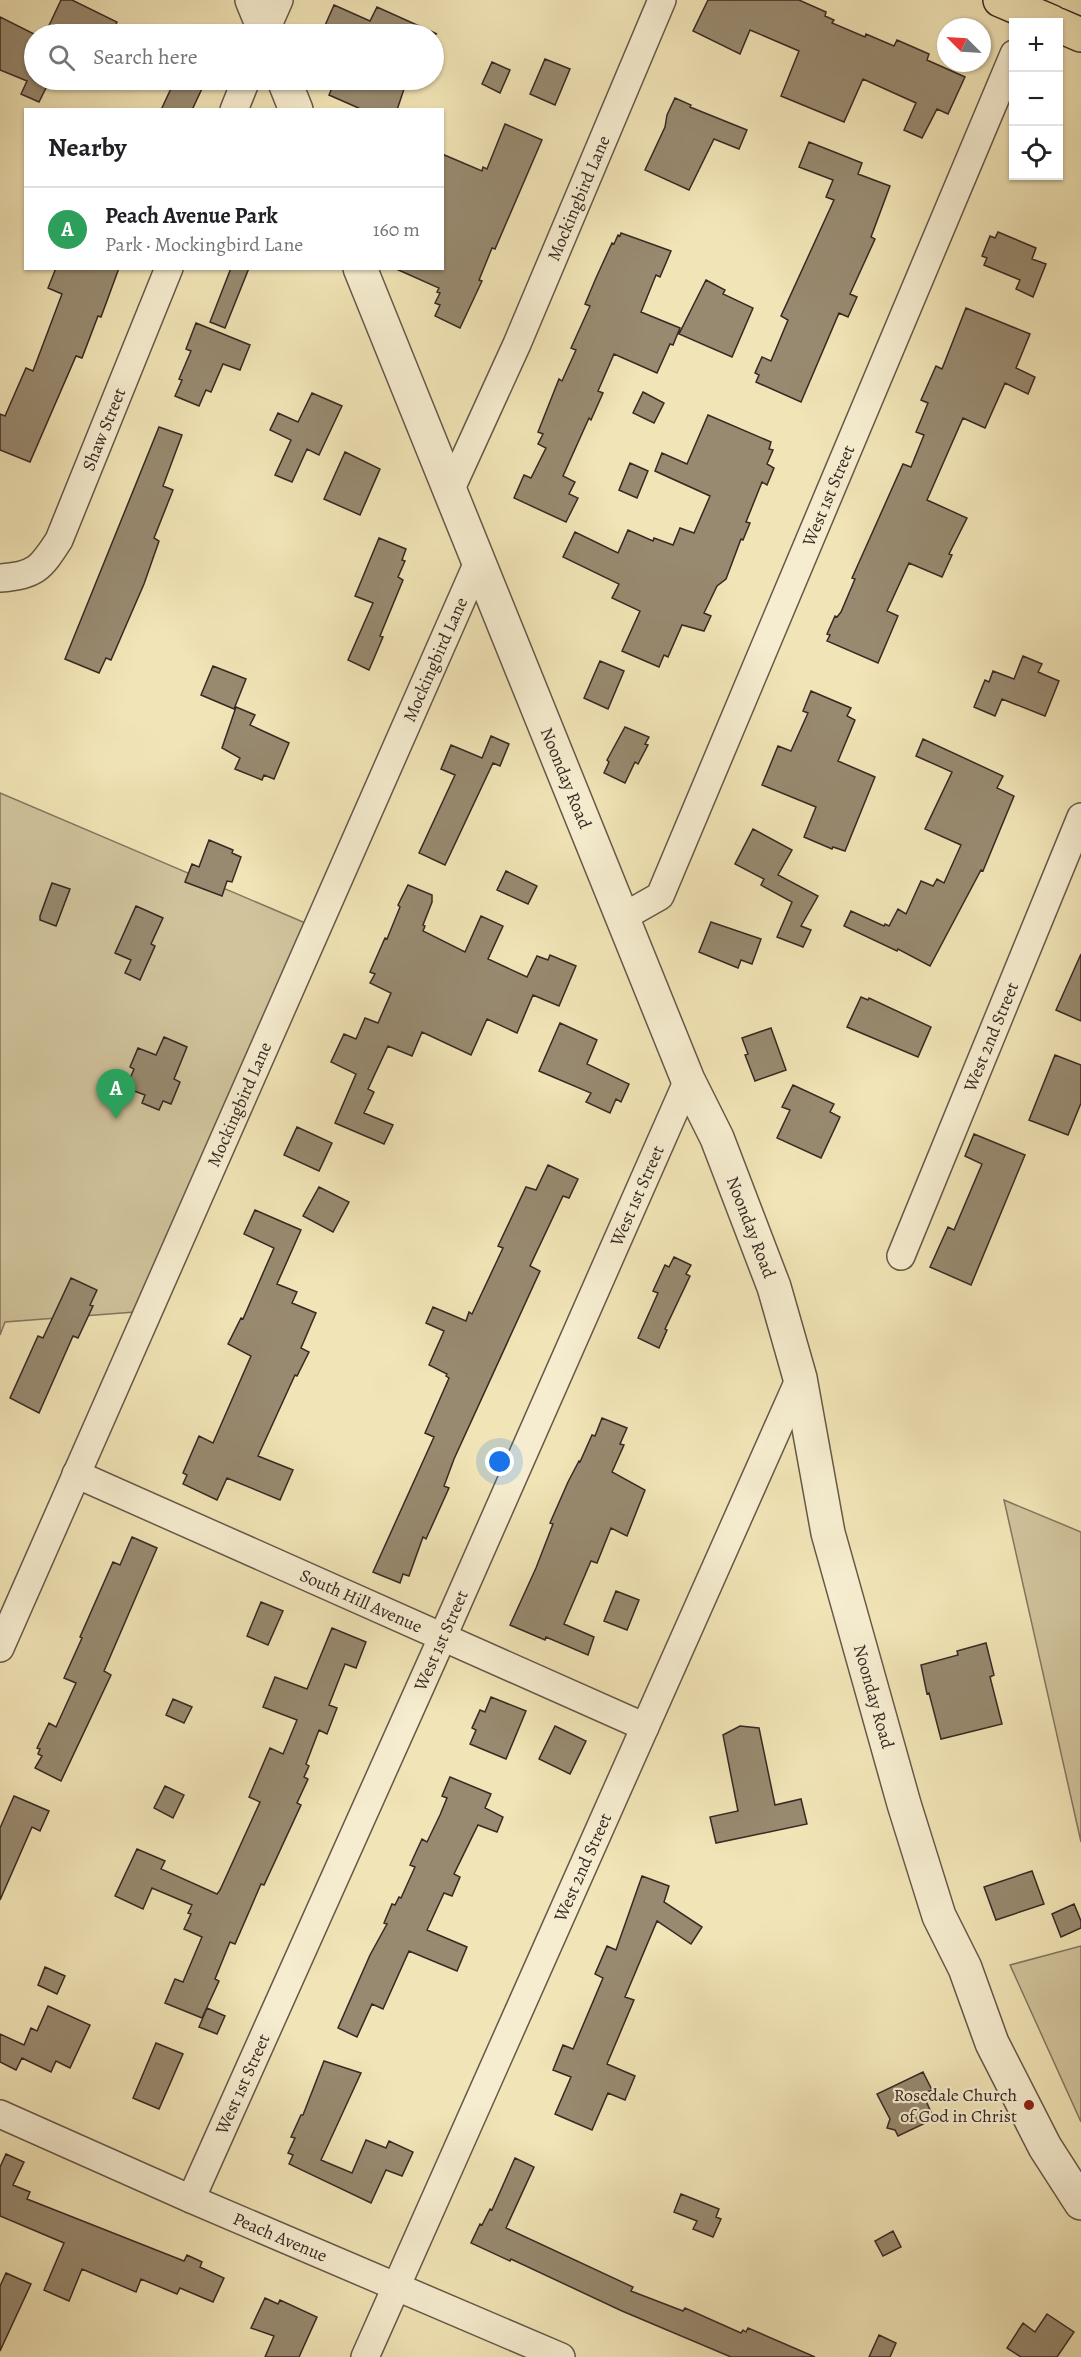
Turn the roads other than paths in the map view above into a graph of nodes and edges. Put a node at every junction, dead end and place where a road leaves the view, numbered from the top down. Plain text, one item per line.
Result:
1 (252, 0) edge
2 (279, 0) edge
3 (662, 0) edge
4 (1000, 0) edge
5 (1041, 17) edge
6 (261, 24) edge
7 (269, 24) edge
8 (1081, 35) edge
9 (1009, 66) edge
10 (242, 90) edge
11 (288, 90) edge
12 (235, 108) edge
13 (295, 108) edge
14 (168, 270) edge
15 (361, 270) edge
16 (449, 493) junction
17 (479, 560) junction
18 (11, 577) edge
19 (1081, 818) edge
20 (623, 917) junction
21 (688, 1080) junction
22 (901, 1256) dead end
23 (800, 1378) junction
24 (76, 1474) junction
25 (443, 1636) junction
26 (0, 1648) edge
27 (645, 1727) junction
28 (0, 2114) edge
29 (191, 2199) junction
30 (1081, 2203) edge
31 (396, 2285) junction
32 (365, 2357) edge
33 (561, 2357) edge

1 - 6 street
2 - 7 street
3 - 16 street, Mockingbird Lane
4 - 5 main road
5 - 8 main road
9 - 20 street, West 1st Street
10 - 12 street
11 - 13 street
14 - 18 street, Shaw Street
15 - 16 street, Noonday Road
16 - 17 street, Noonday Road
17 - 20 street, Noonday Road
17 - 24 street, Mockingbird Lane
19 - 22 street, West 2nd Street
20 - 21 street, Noonday Road
21 - 23 street, Noonday Road
21 - 25 street, West 1st Street
23 - 27 street, West 2nd Street
23 - 30 street, Noonday Road
24 - 25 street, South Hill Avenue
24 - 26 street, Mockingbird Lane
25 - 27 street, South Hill Avenue
25 - 29 street, West 1st Street
27 - 31 street, West 2nd Street
28 - 29 street, Peach Avenue
29 - 31 street, Peach Avenue
31 - 32 street, West 2nd Street
31 - 33 street, Peach Avenue

